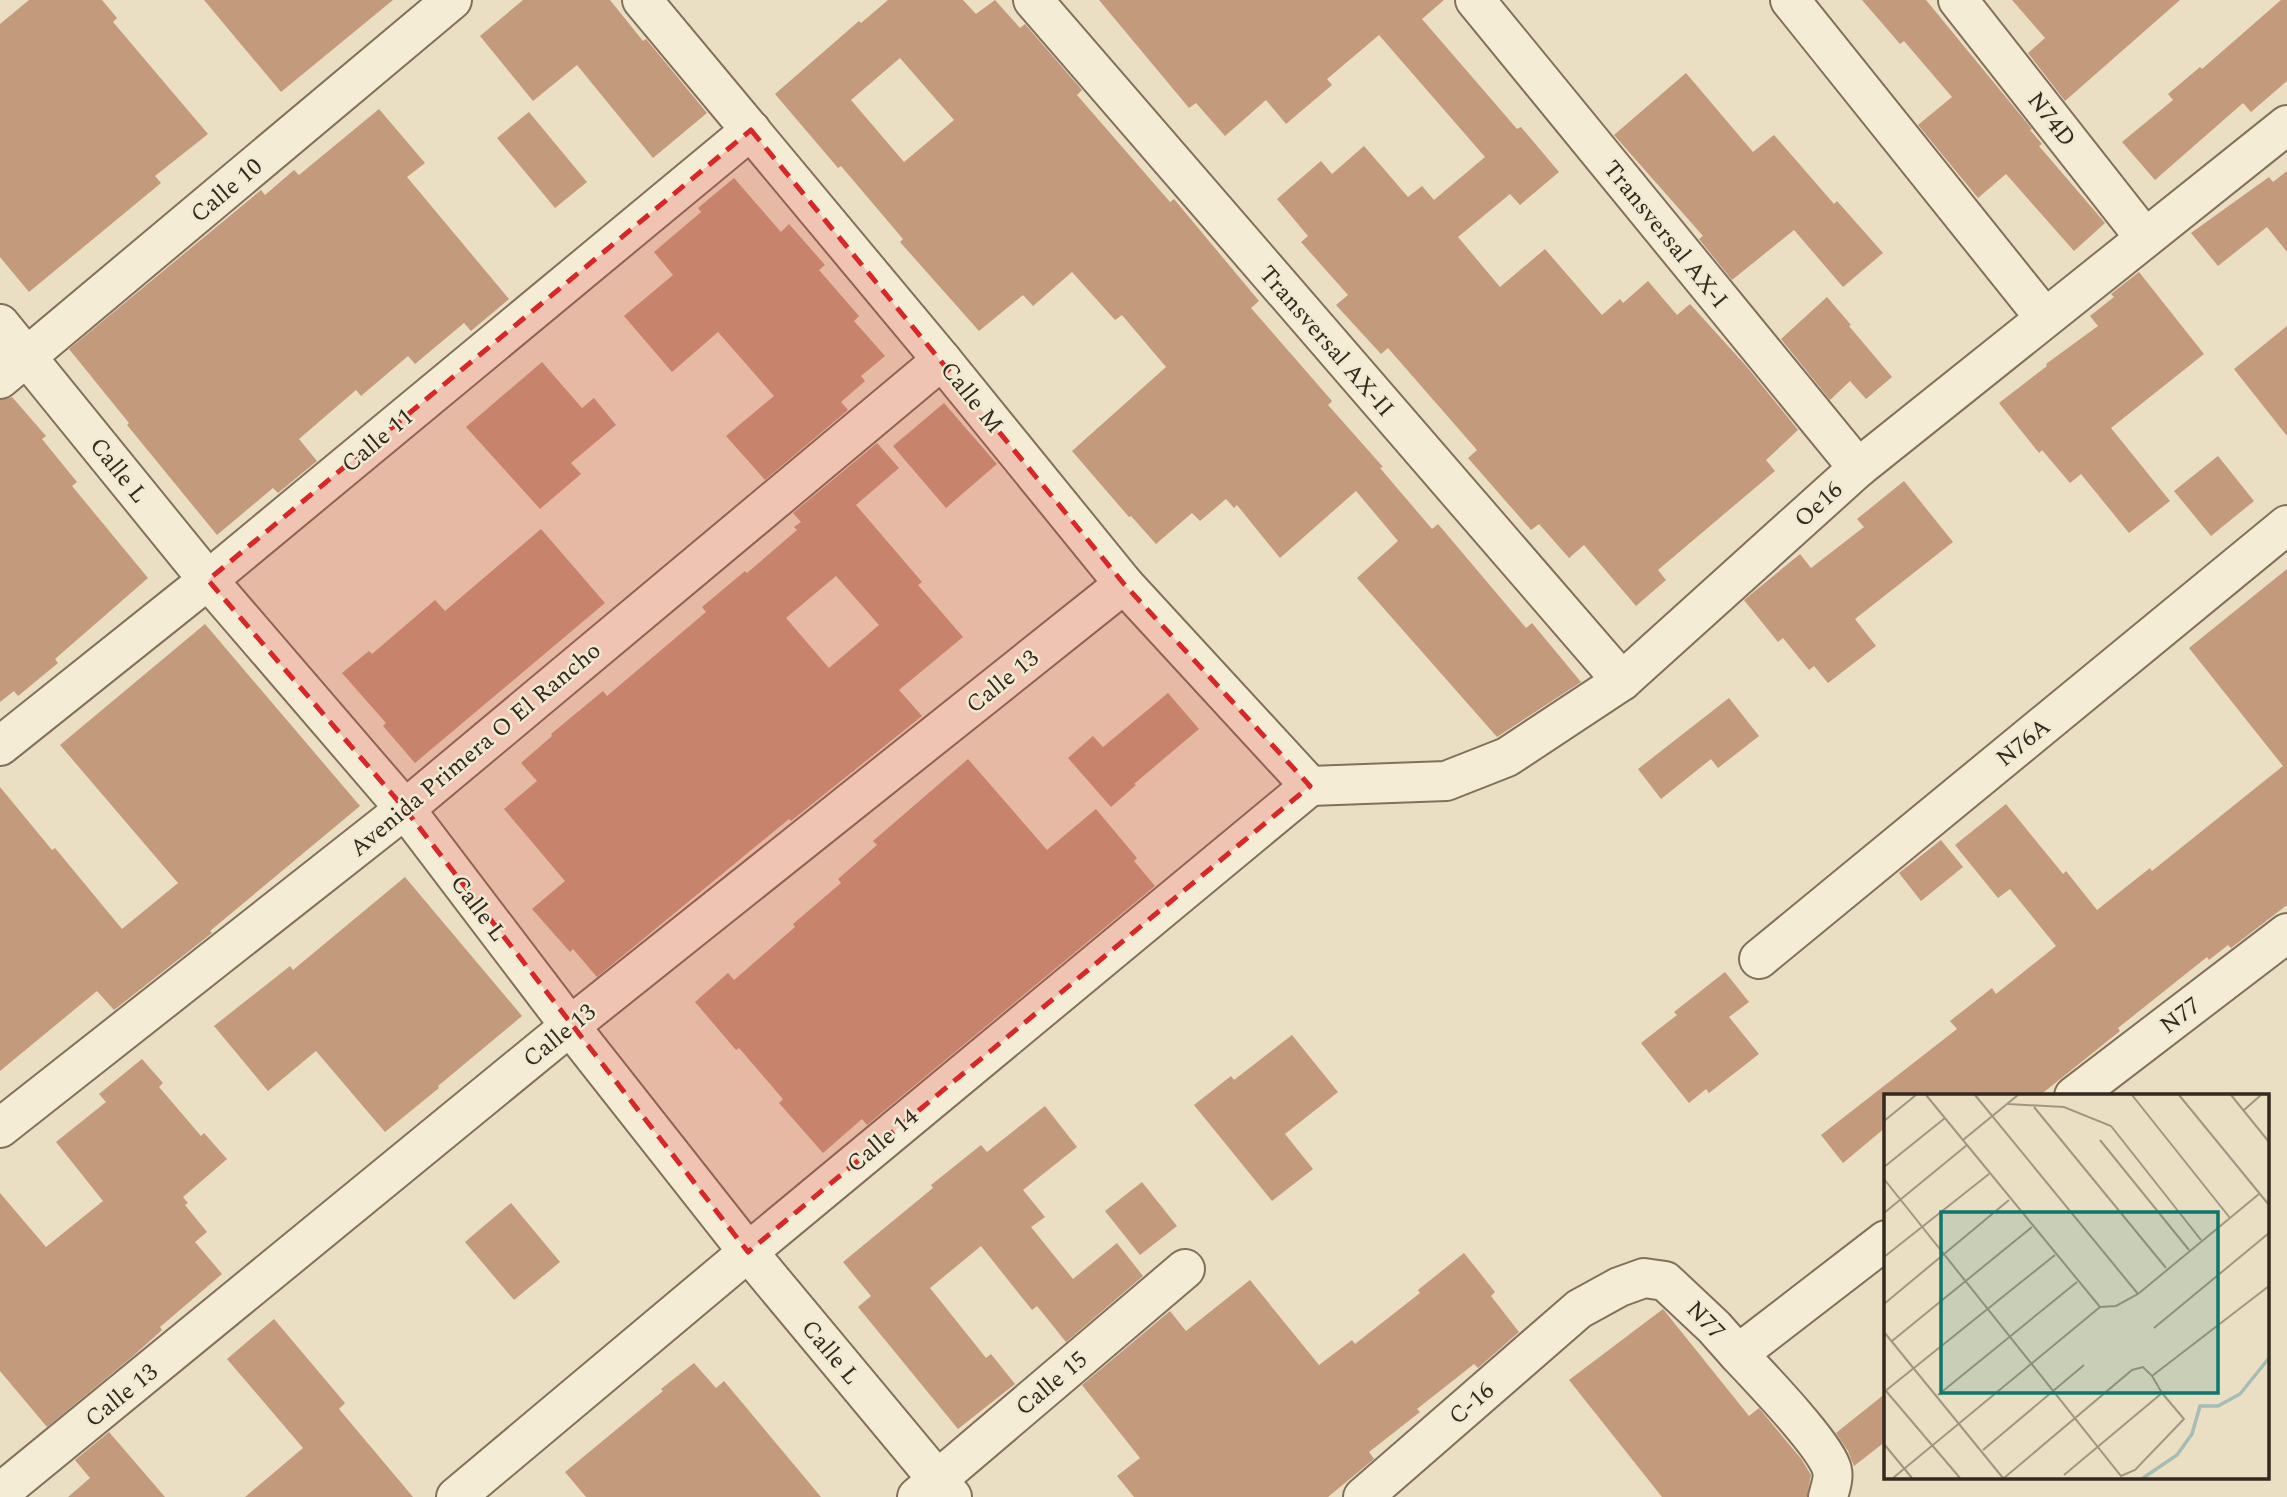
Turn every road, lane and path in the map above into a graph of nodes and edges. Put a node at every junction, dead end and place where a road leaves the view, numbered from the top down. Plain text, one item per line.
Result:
1 (452, 0) edge
2 (642, 0) edge
3 (1032, 0) edge
4 (1475, 0) edge
5 (1790, 0) edge
6 (1958, 0) edge
7 (2287, 125) edge
8 (751, 130) junction
9 (2145, 238) junction
10 (2045, 318) junction
11 (0, 324) edge
12 (942, 360) junction
13 (13, 368) edge
14 (1858, 468) junction
15 (2287, 525) edge
16 (208, 580) junction
17 (1124, 584) junction
18 (1622, 681) junction
19 (0, 746) edge
20 (1310, 786) junction
21 (405, 809) junction
22 (2287, 933) edge
23 (1759, 959) dead end
24 (569, 1026) junction
25 (2077, 1094) edge
26 (0, 1128) edge
27 (1884, 1242) edge
28 (748, 1252) junction
29 (1185, 1269) dead end
30 (1579, 1309) joint
31 (1738, 1354) junction
32 (936, 1491) edge
33 (0, 1493) edge
34 (456, 1497) edge
35 (1363, 1497) edge
36 (1828, 1497) edge

1 - 13 street, Calle 10
2 - 8 street, Calle M
3 - 18 street, Transversal AX-II
4 - 14 street, Transversal AX-I
5 - 10 street
6 - 9 street, N74D
7 - 9 street, Oe16
8 - 12 street, Calle M
8 - 16 street, Calle 11
9 - 10 street, Oe16
10 - 14 street, Oe16
11 - 13 street, Calle L
12 - 17 street, Calle M
12 - 21 street, Avenida Primera O El Rancho
13 - 16 street, Calle L
14 - 18 street, Oe16
15 - 23 street, N76A
16 - 19 street, Calle 11
16 - 21 street, Calle L
17 - 20 street, Calle M
17 - 24 street, Calle 13
18 - 20 street, Oe16
20 - 28 street, Calle 14
21 - 24 street, Calle L
21 - 26 street, Avenida Primera O El Rancho
22 - 25 street, N77
24 - 28 street, Calle L
24 - 33 street, Calle 13
27 - 31 street, N77
28 - 32 street, Calle L
28 - 34 street, Calle 14
29 - 32 street, Calle 15
30 - 31 street, N77
30 - 35 street, C-16
31 - 36 street

